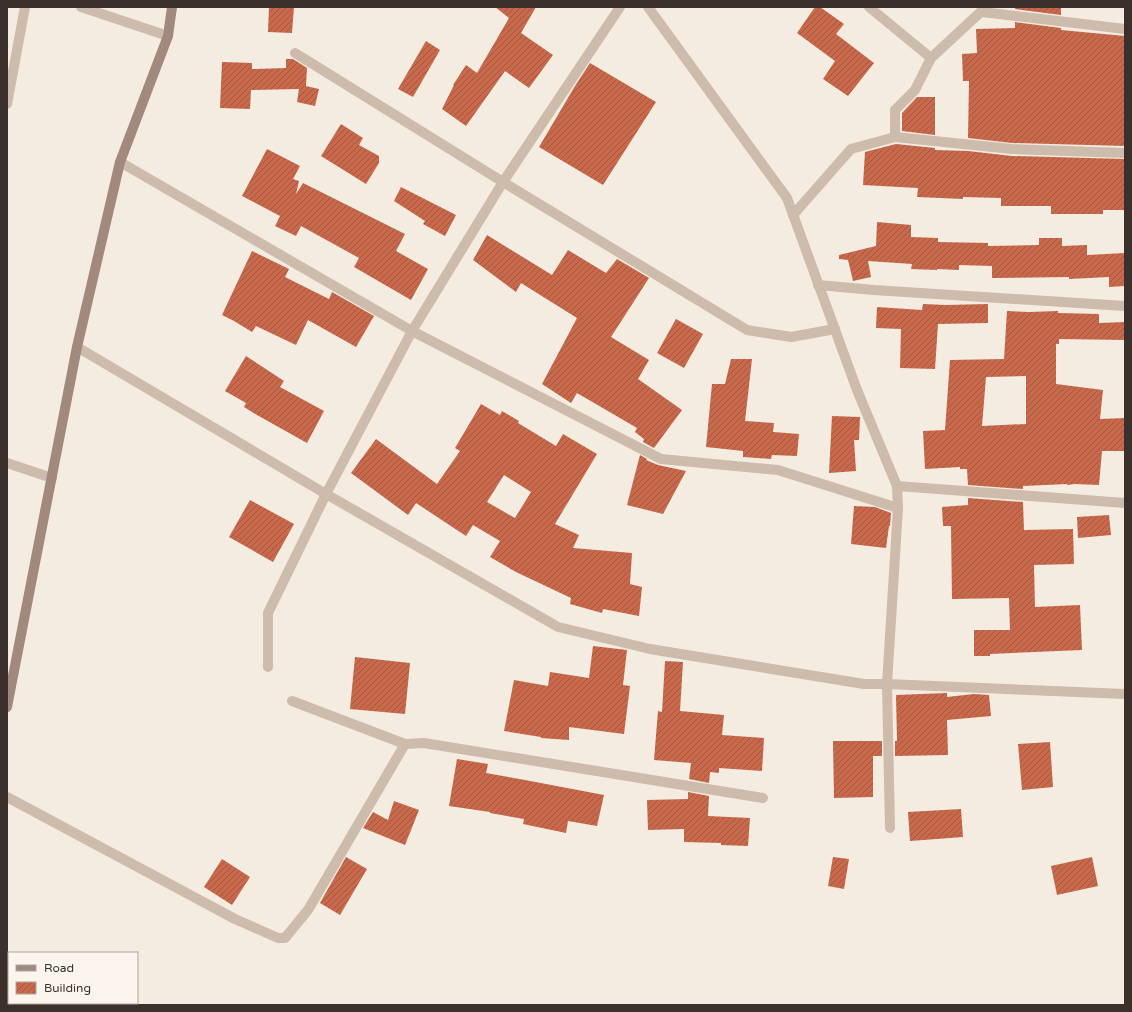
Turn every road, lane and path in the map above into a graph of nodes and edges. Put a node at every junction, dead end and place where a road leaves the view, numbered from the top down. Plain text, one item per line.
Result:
1 (25, 7) edge
2 (81, 7) edge
3 (172, 7) edge
4 (620, 7) edge
5 (648, 7) edge
6 (869, 7) edge
7 (984, 10) edge
8 (1125, 29) edge
9 (168, 36) junction
10 (295, 53) dead end
11 (932, 58) junction
12 (7, 104) edge
13 (895, 137) junction
14 (1125, 153) edge
15 (120, 162) junction
16 (503, 182) junction
17 (793, 215) junction
18 (818, 284) junction
19 (1125, 306) edge
20 (835, 329) junction
21 (412, 332) junction
22 (77, 347) junction
23 (7, 463) edge
24 (52, 478) junction
25 (897, 486) junction
26 (326, 494) junction
27 (1125, 503) edge
28 (898, 508) junction
29 (268, 667) dead end
30 (887, 684) junction
31 (1125, 694) edge
32 (292, 701) dead end
33 (7, 707) edge
34 (405, 744) junction
35 (7, 797) edge
36 (763, 798) dead end
37 (890, 828) dead end

1 - 12 street
2 - 9 street
3 - 9 main road
4 - 16 street
5 - 17 street
6 - 11 street
7 - 8 street
7 - 11 street
9 - 15 main road
10 - 16 street
11 - 13 street
13 - 14 street
13 - 17 street
15 - 21 street
15 - 22 main road
16 - 20 street
16 - 21 street
17 - 18 street
18 - 19 street
18 - 20 street
20 - 25 street
21 - 26 street
21 - 28 street
22 - 24 main road
22 - 26 street
23 - 24 street
24 - 33 main road
25 - 27 street
25 - 28 street
26 - 29 street
26 - 30 street
28 - 30 street
30 - 31 street
30 - 37 street
32 - 34 street
34 - 35 street
34 - 36 street

